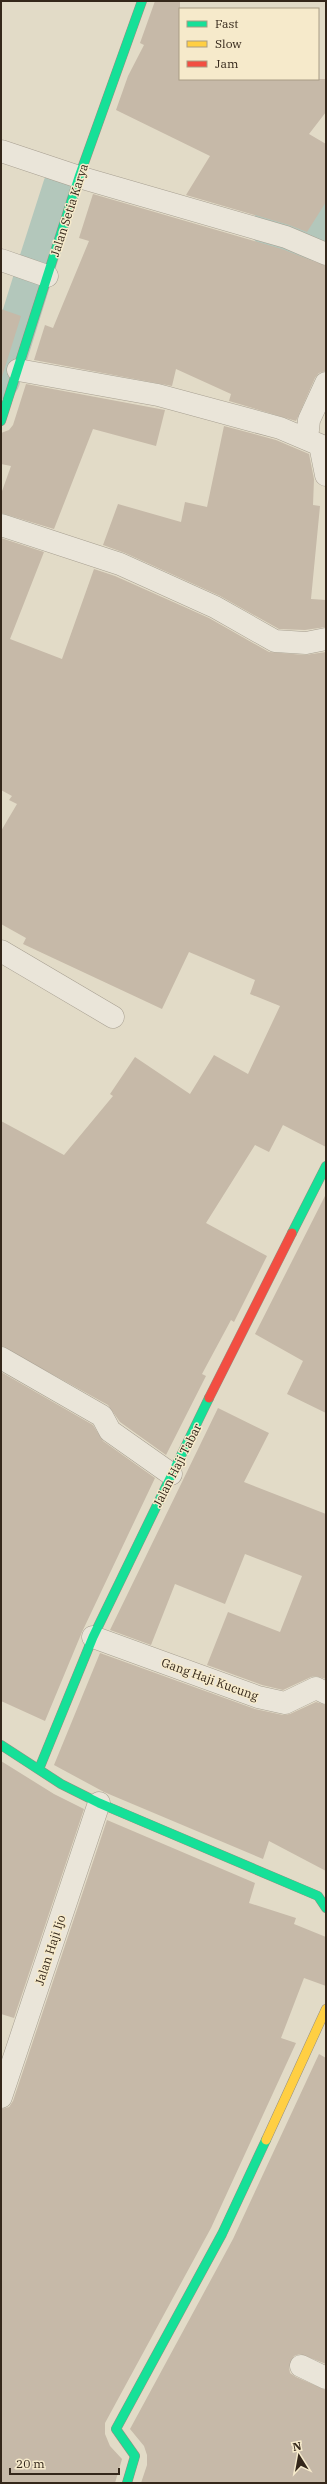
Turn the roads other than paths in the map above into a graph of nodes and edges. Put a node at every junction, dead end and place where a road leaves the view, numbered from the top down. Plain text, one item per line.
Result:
1 (142, 1) edge
2 (1, 151) edge
3 (79, 177) junction
4 (326, 254) edge
5 (1, 260) edge
6 (47, 276) junction
7 (18, 370) junction
8 (326, 383) edge
9 (1, 421) edge
10 (307, 439) junction
11 (326, 475) edge
12 (1, 525) edge
13 (326, 639) edge
14 (1, 951) edge
15 (113, 1017) dead end
16 (324, 1176) edge
17 (1, 1358) edge
18 (171, 1474) junction
19 (93, 1637) junction
20 (326, 1693) edge
21 (1, 1745) edge
22 (39, 1769) junction
23 (99, 1802) junction
24 (326, 1908) edge
25 (326, 2010) edge
26 (1, 2097) edge
27 (301, 2366) dead end
28 (326, 2378) edge
29 (127, 2483) edge

1 - 3 street, Jalan Setia Karya
2 - 3 street
3 - 4 street
3 - 6 street, Jalan Setia Karya
5 - 6 street
6 - 7 street, Jalan Setia Karya
7 - 9 street, Jalan Setia Karya
7 - 10 street
8 - 10 street
10 - 11 street
12 - 13 street
14 - 15 street
16 - 18 street, Jalan Haji Tabar
17 - 18 street
18 - 19 street, Jalan Haji Tabar
19 - 20 street, Gang Haji Kucung
19 - 22 street, Jalan Haji Tabar
21 - 22 street
22 - 23 street
23 - 24 street
23 - 26 street, Jalan Haji Ijo
25 - 29 street
27 - 28 street

